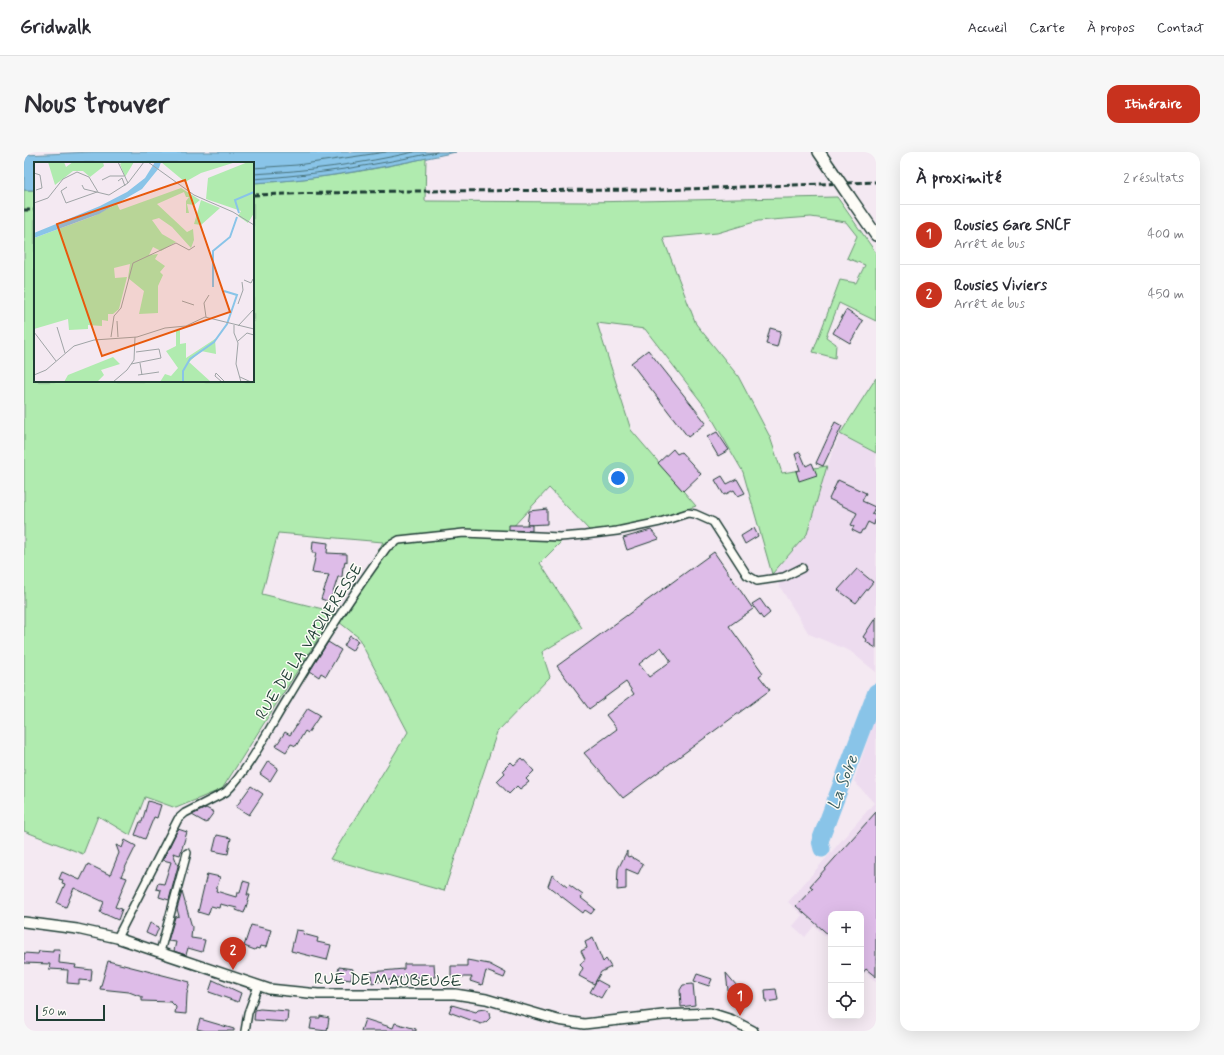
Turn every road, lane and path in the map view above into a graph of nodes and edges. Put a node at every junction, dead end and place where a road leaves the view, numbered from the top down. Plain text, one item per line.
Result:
1 (819, 152) edge
2 (876, 235) edge
3 (802, 568) dead end
4 (187, 853) dead end
5 (24, 922) edge
6 (117, 938) junction
7 (160, 952) junction
8 (258, 986) junction
9 (245, 1031) edge
10 (753, 1031) edge

1 - 2 main road, bridge
3 - 6 street, RUE DE LA VAQUERESSE
4 - 7 street
5 - 6 street, RUE DE MAUBEUGE
6 - 7 street, RUE DE MAUBEUGE
7 - 8 street, RUE DE MAUBEUGE
8 - 9 street
8 - 10 street, RUE DE MAUBEUGE

